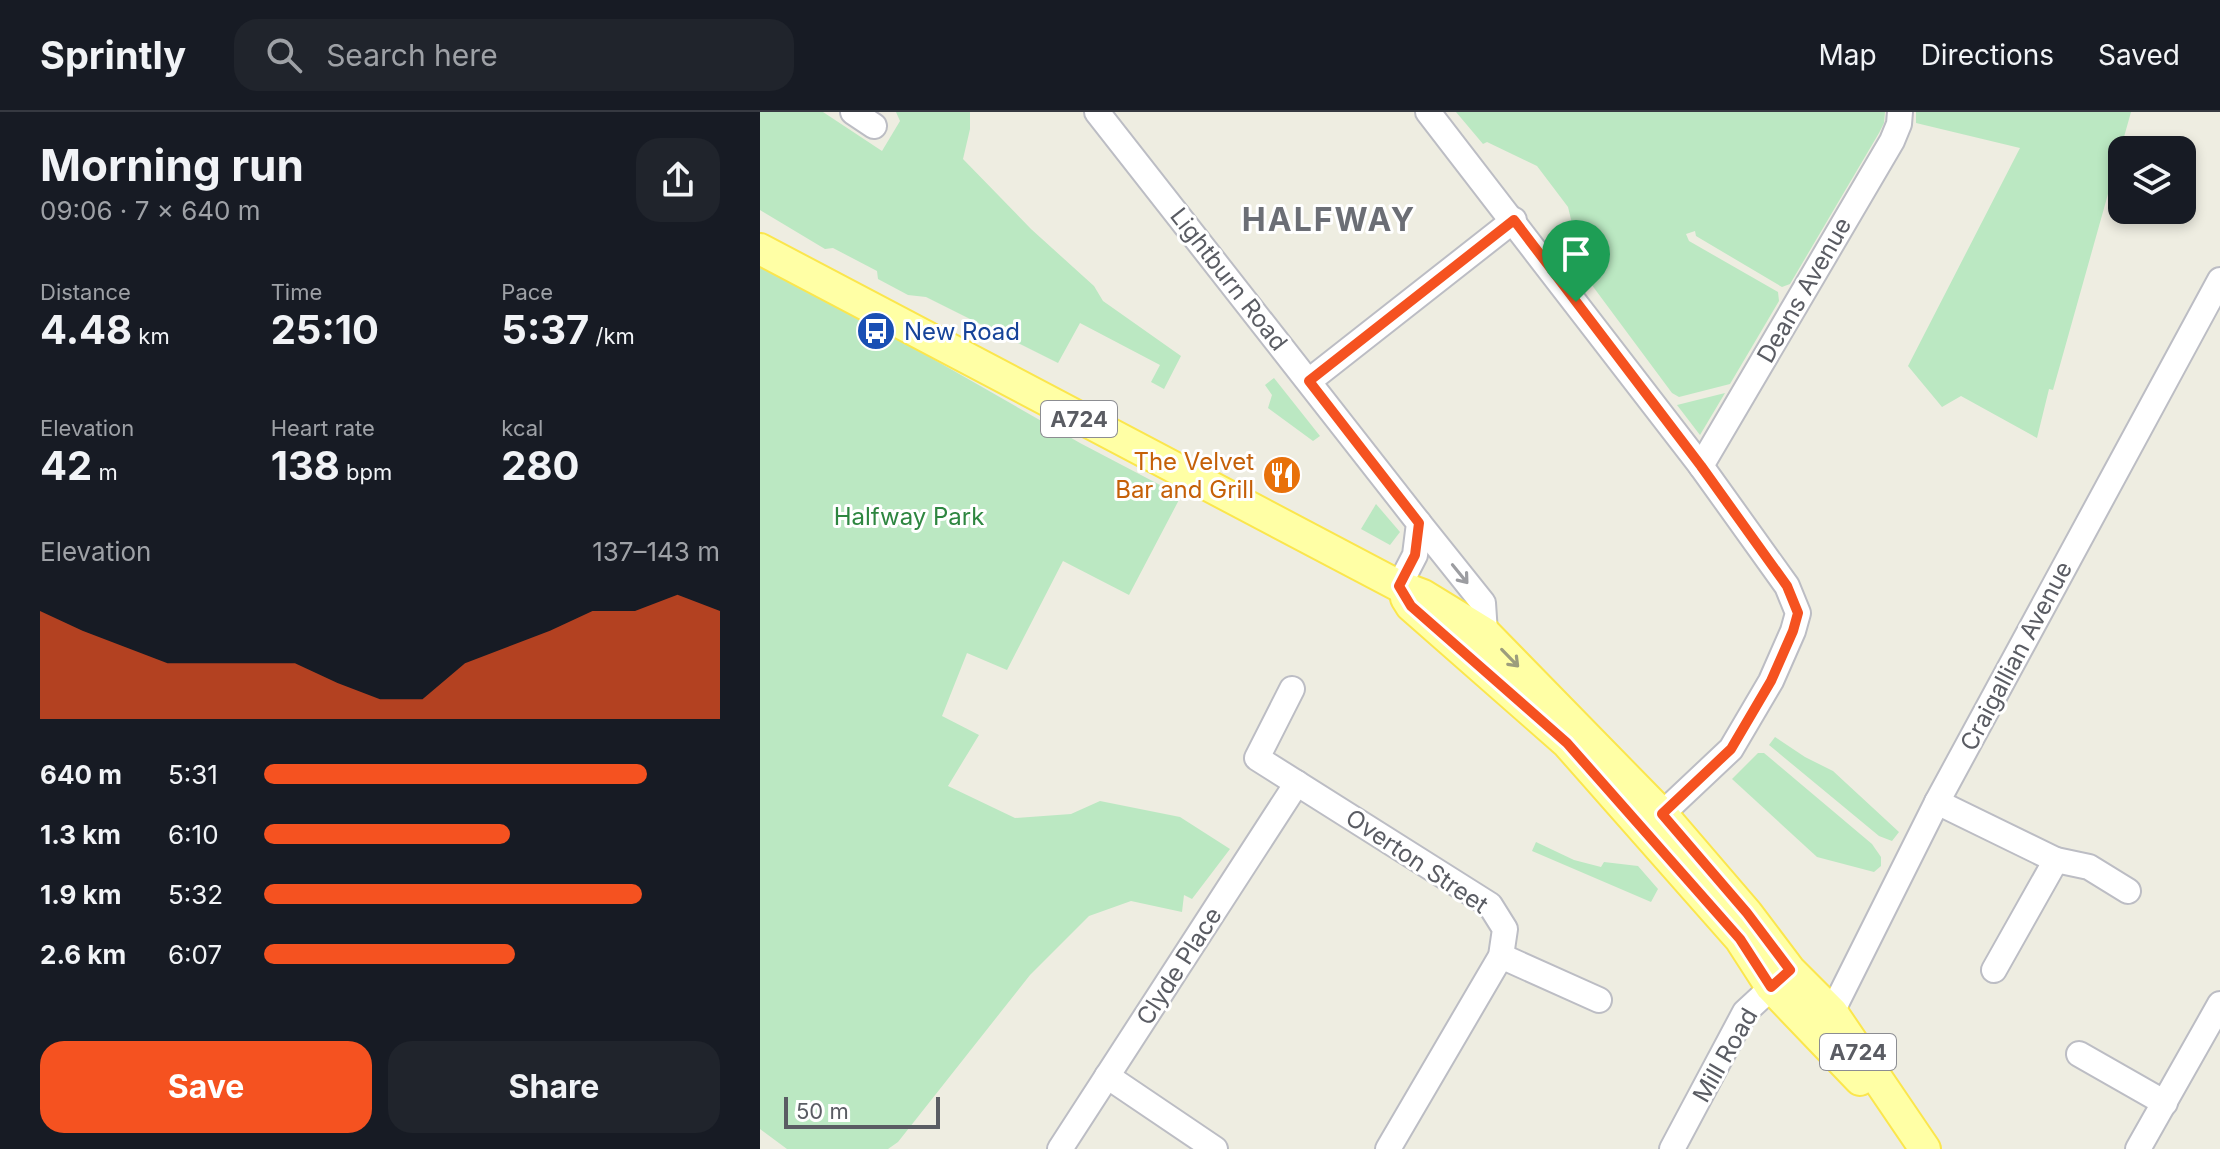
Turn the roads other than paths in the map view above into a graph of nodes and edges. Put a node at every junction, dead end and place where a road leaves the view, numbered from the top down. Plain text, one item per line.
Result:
1 (853, 112) edge
2 (1097, 112) edge
3 (1428, 112) edge
4 (1900, 112) edge
5 (874, 126) dead end
6 (1514, 220) junction
7 (760, 249) edge
8 (2220, 280) edge
9 (1309, 381) junction
10 (1701, 466) junction
11 (1419, 523) junction
12 (1399, 586) junction
13 (1485, 633) junction
14 (1292, 689) dead end
15 (1297, 783) junction
16 (1937, 802) junction
17 (1662, 814) junction
18 (2056, 860) junction
19 (2128, 891) dead end
20 (1501, 956) junction
21 (1994, 970) dead end
22 (1781, 979) junction
23 (1599, 1000) dead end
24 (2220, 1004) edge
25 (1822, 1021) junction
26 (2079, 1054) dead end
27 (1107, 1076) junction
28 (2165, 1103) junction
29 (1921, 1144) edge
30 (1060, 1149) edge
31 (1215, 1149) edge
32 (1388, 1149) edge
33 (1672, 1149) edge
34 (2138, 1149) edge

1 - 5 street
2 - 9 street, Lightburn Road
3 - 6 street
4 - 10 street, Deans Avenue
6 - 9 street
6 - 10 street
7 - 12 main road, A724
8 - 16 street, Craigallian Avenue
9 - 11 street, Lightburn Road
10 - 17 street
11 - 12 street
11 -> 13 street, Lightburn Road
12 - 13 main road, A724
12 - 22 main road, A724
13 -> 17 main road, A724
14 - 15 street, Overton Street
15 - 20 street, Overton Street
15 - 27 street, Clyde Place
16 - 18 street
16 - 25 street, Craigallian Avenue
17 - 22 main road, A724
18 - 19 street
18 - 21 street
20 - 23 street
20 - 32 street
22 - 25 main road, A724
22 - 33 street, Mill Road
24 - 28 street
25 - 29 main road, A724
26 - 28 street
27 - 30 street, Clyde Place
27 - 31 street
28 - 34 street

